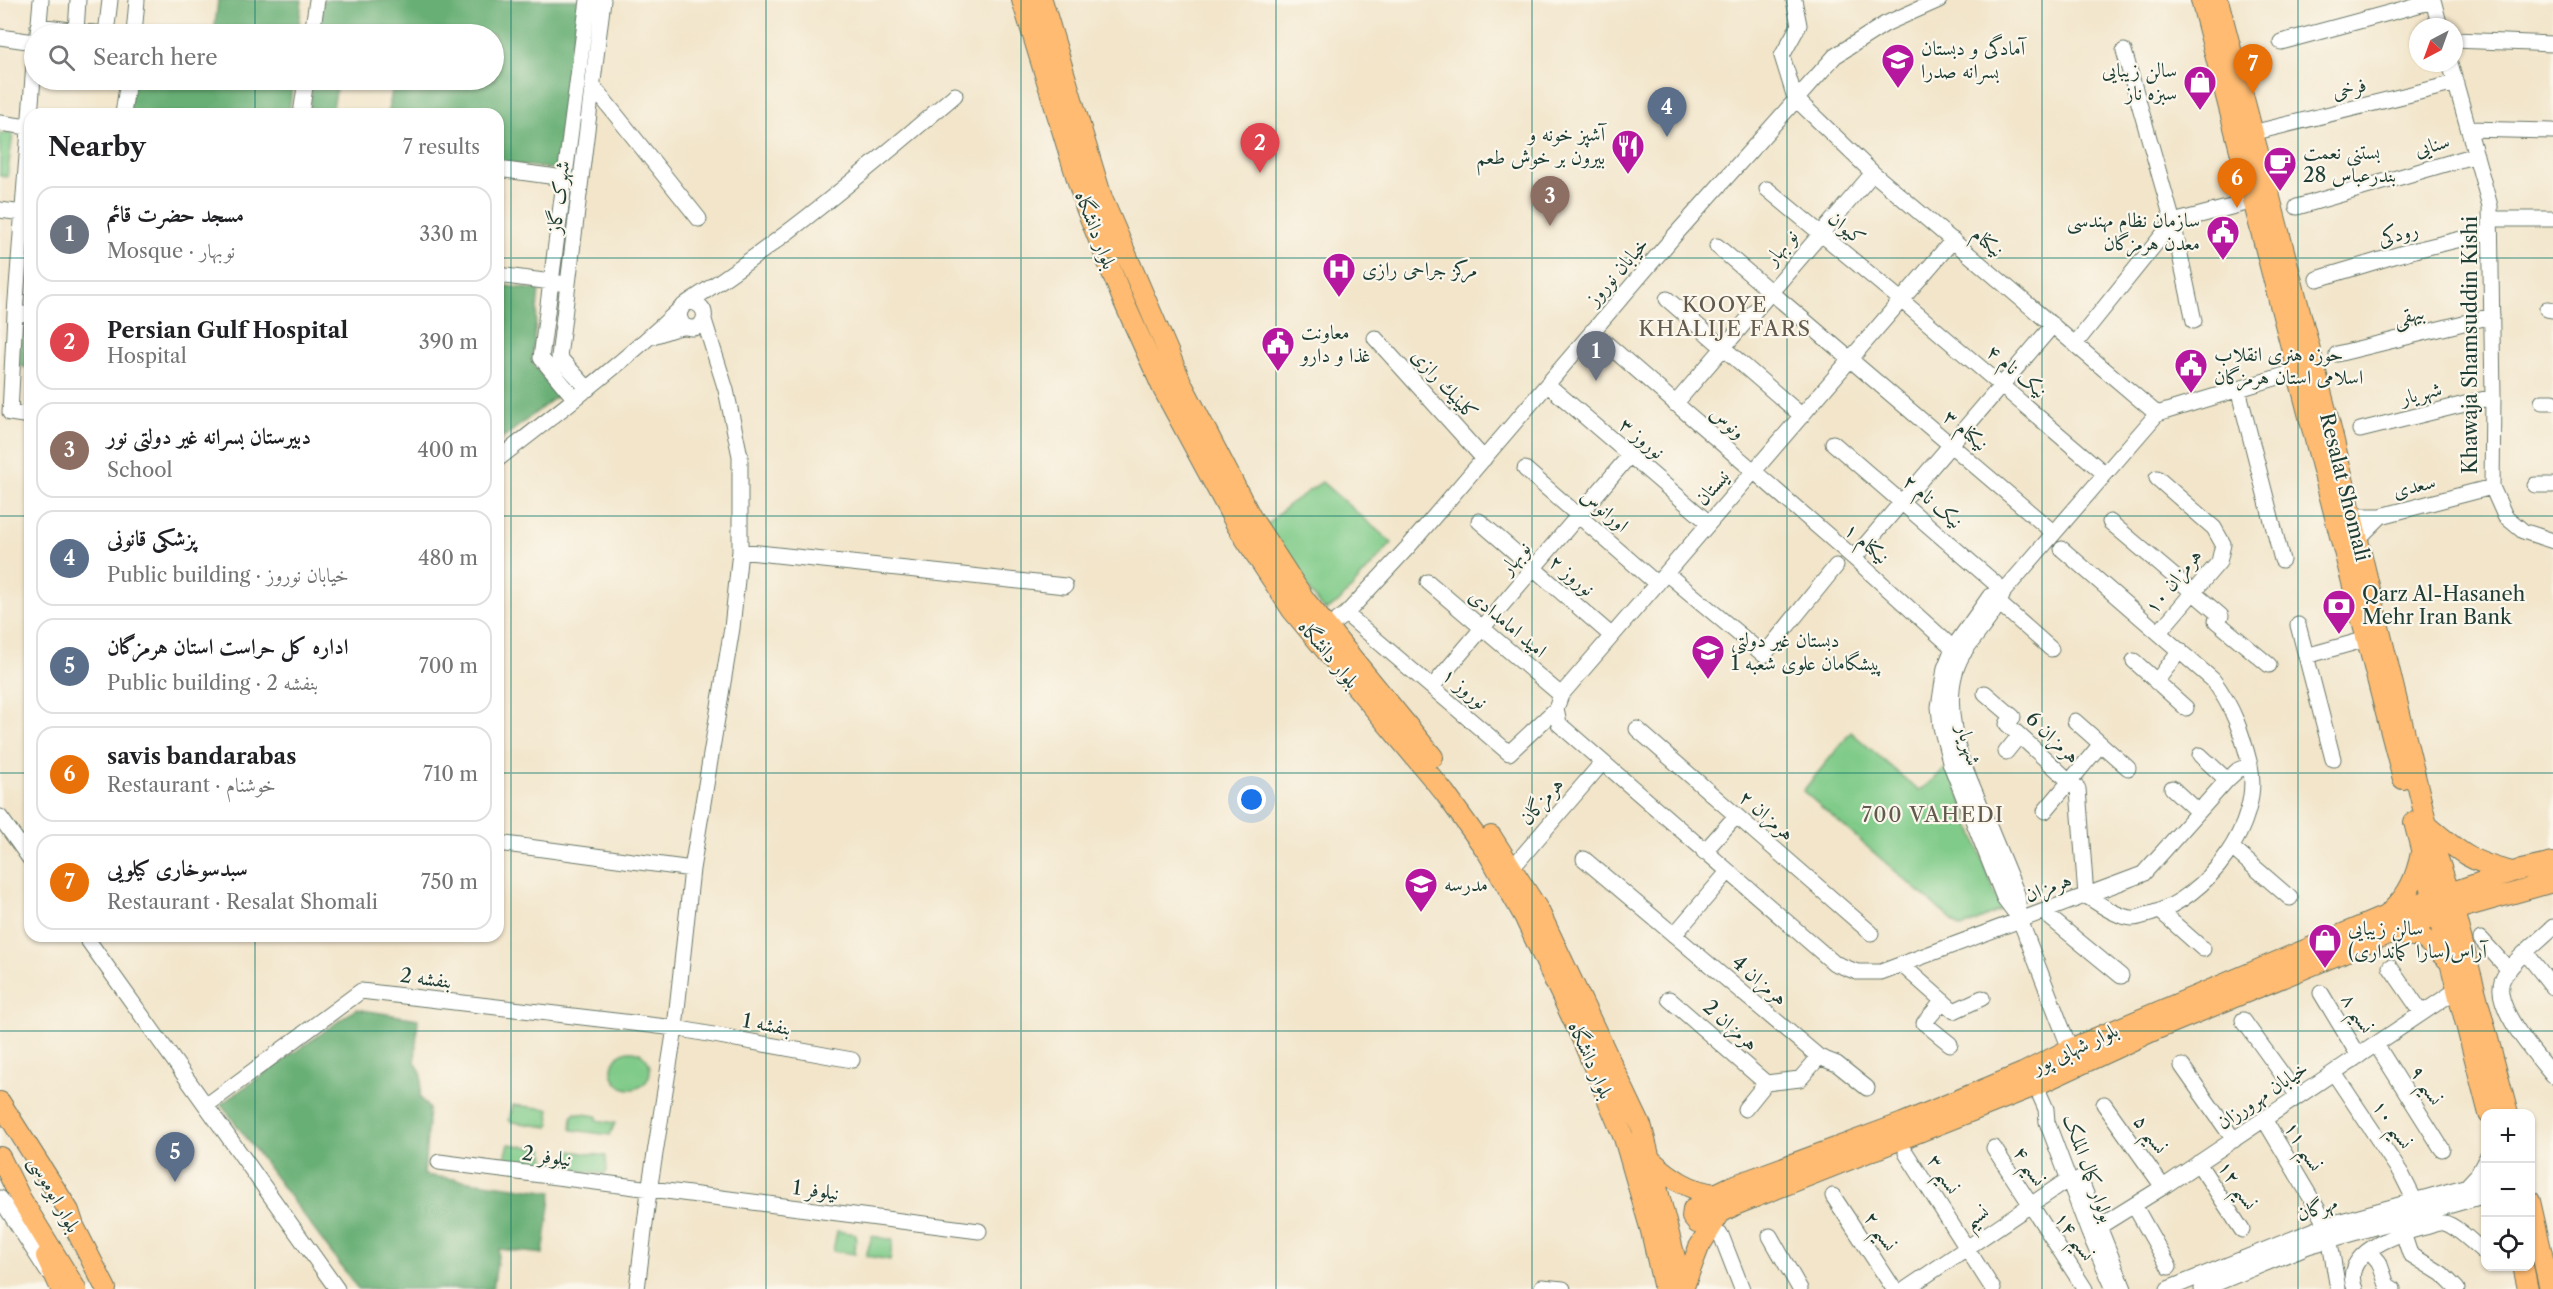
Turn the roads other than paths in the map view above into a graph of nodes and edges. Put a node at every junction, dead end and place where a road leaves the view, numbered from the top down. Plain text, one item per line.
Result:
1 (41, 0) edge
2 (78, 0) edge
3 (110, 0) edge
4 (138, 0) edge
5 (316, 0) edge
6 (588, 0) edge
7 (603, 0) edge
8 (1794, 0) edge
9 (1939, 0) edge
10 (2201, 0) edge
11 (2218, 0) edge
12 (2433, 0) edge
13 (1033, 2) edge
14 (2438, 18) edge
15 (39, 24) edge
16 (76, 24) edge
17 (106, 24) edge
18 (135, 24) edge
19 (313, 24) edge
20 (0, 37) edge
21 (2463, 40) edge
22 (24, 41) edge
23 (2281, 42) dead end
24 (2553, 44) edge
25 (2124, 51) dead end
26 (2453, 72) edge
27 (2456, 83) junction
28 (592, 85) junction
29 (32, 90) edge
30 (127, 90) edge
31 (305, 90) edge
32 (955, 95) dead end
33 (1795, 98) junction
34 (30, 108) edge
35 (124, 108) edge
36 (303, 108) edge
37 (0, 123) edge
38 (24, 126) edge
39 (2469, 129) junction
40 (2553, 131) edge
41 (2252, 133) junction
42 (2476, 155) junction
43 (504, 170) edge
44 (1874, 172) junction
45 (564, 178) junction
46 (1767, 189) dead end
47 (2254, 201) junction
48 (2297, 207) dead end
49 (0, 210) edge
50 (24, 214) edge
51 (699, 219) dead end
52 (2553, 219) edge
53 (2173, 222) junction
54 (2490, 226) junction
55 (1820, 233) junction
56 (1953, 240) junction
57 (1717, 246) dead end
58 (24, 264) edge
59 (504, 276) edge
60 (2317, 279) dead end
61 (722, 281) junction
62 (551, 282) junction
63 (568, 284) junction
64 (1772, 291) junction
65 (1667, 299) dead end
66 (1901, 300) junction
67 (684, 305) junction
68 (22, 314) edge
69 (2492, 316) junction
70 (2194, 321) dead end
71 (696, 322) junction
72 (2053, 325) junction
73 (1592, 331) junction
74 (650, 337) junction
75 (1375, 338) dead end
76 (2075, 344) junction
77 (1723, 348) junction
78 (2337, 354) dead end
79 (1851, 358) junction
80 (2298, 371) junction
81 (1548, 385) junction
82 (2001, 386) junction
83 (588, 389) junction
84 (2238, 389) junction
85 (2493, 397) junction
86 (575, 399) junction
87 (1676, 404) junction
88 (2157, 414) junction
89 (24, 415) edge
90 (1802, 416) junction
91 (2360, 430) dead end
92 (1833, 443) dead end
93 (1951, 444) junction
94 (504, 454) edge
95 (1629, 455) junction
96 (1484, 459) junction
97 (1526, 469) dead end
98 (1753, 472) junction
99 (2105, 474) junction
100 (2157, 478) dead end
101 (2535, 484) dead end
102 (2553, 485) edge
103 (2492, 487) junction
104 (1902, 501) junction
105 (1579, 515) junction
106 (2353, 516) junction
107 (2381, 516) junction
108 (1479, 521) dead end
109 (2110, 522) dead end
110 (1709, 523) junction
111 (2054, 533) junction
112 (2358, 539) junction
113 (2553, 541) edge
114 (2062, 549) dead end
115 (740, 550) junction
116 (1854, 558) junction
117 (2282, 560) dead end
118 (1836, 566) dead end
119 (1533, 569) junction
120 (1661, 578) junction
121 (1428, 582) dead end
122 (1065, 586) dead end
123 (2194, 593) junction
124 (2002, 597) junction
125 (1346, 614) junction
126 (2298, 625) dead end
127 (1327, 628) junction
128 (1482, 628) junction
129 (2159, 632) junction
130 (1612, 636) junction
131 (2374, 638) junction
132 (2051, 649) dead end
133 (1959, 650) junction
134 (2180, 650) junction
135 (2306, 656) junction
136 (2134, 662) dead end
137 (2269, 664) dead end
138 (2156, 682) junction
139 (1432, 687) junction
140 (1985, 693) dead end
141 (1558, 702) junction
142 (2186, 708) dead end
143 (2075, 721) dead end
144 (1637, 729) dead end
145 (2019, 736) junction
146 (2101, 744) junction
147 (2006, 752) dead end
148 (2200, 755) dead end
149 (2333, 759) dead end
150 (1602, 763) junction
151 (2128, 768) dead end
152 (2252, 771) junction
153 (2227, 780) junction
154 (2069, 782) junction
155 (2172, 788) dead end
156 (2045, 811) dead end
157 (2198, 812) junction
158 (1736, 816) junction
159 (0, 817) edge
160 (2427, 825) junction
161 (504, 844) edge
162 (2232, 848) junction
163 (24, 851) edge
164 (2421, 851) junction
165 (1704, 852) junction
166 (1584, 859) dead end
167 (2553, 862) edge
168 (1513, 867) junction
169 (692, 869) junction
170 (1728, 872) junction
171 (2512, 872) junction
172 (2553, 882) edge
173 (2086, 896) junction
174 (2290, 898) dead end
175 (2496, 898) junction
176 (2443, 904) junction
177 (2160, 911) junction
178 (2043, 912) junction
179 (2020, 920) junction
180 (2386, 925) junction
181 (2553, 927) edge
182 (1871, 933) dead end
183 (1674, 935) junction
184 (2481, 939) dead end
185 (89, 942) edge
186 (2203, 949) dead end
187 (2526, 953) junction
188 (2458, 957) junction
189 (1902, 965) junction
190 (2390, 967) dead end
191 (2509, 970) junction
192 (2121, 976) dead end
193 (2553, 987) edge
194 (2458, 989) junction
195 (2321, 993) dead end
196 (1982, 998) dead end
197 (1669, 999) dead end
198 (1943, 1001) junction
199 (2422, 1014) junction
200 (2243, 1020) dead end
201 (675, 1028) junction
202 (1950, 1044) dead end
203 (2376, 1044) junction
204 (2359, 1056) junction
205 (1818, 1057) junction
206 (2074, 1057) junction
207 (852, 1060) dead end
208 (2182, 1066) dead end
209 (2334, 1072) junction
210 (2553, 1076) edge
211 (2032, 1077) junction
212 (1766, 1083) junction
213 (1867, 1088) dead end
214 (2298, 1096) junction
215 (0, 1102) edge
216 (2104, 1104) dead end
217 (207, 1105) junction
218 (1745, 1109) dead end
219 (2046, 1109) junction
220 (2488, 1109) edge
221 (2507, 1109) edge
222 (2264, 1119) junction
223 (2234, 1140) junction
224 (1994, 1148) dead end
225 (2442, 1149) dead end
226 (1906, 1153) dead end
227 (0, 1157) edge
228 (1652, 1161) junction
229 (439, 1162) dead end
230 (2198, 1163) junction
231 (2484, 1163) edge
232 (2069, 1179) junction
233 (2163, 1187) junction
234 (649, 1191) junction
235 (2477, 1195) edge
236 (1833, 1196) dead end
237 (0, 1198) edge
238 (21, 1198) junction
239 (2415, 1201) junction
240 (1719, 1202) junction
241 (2134, 1205) junction
242 (2029, 1206) junction
243 (69, 1211) junction
244 (2533, 1217) edge
245 (2094, 1230) junction
246 (2242, 1230) dead end
247 (979, 1231) dead end
248 (2328, 1233) junction
249 (2403, 1233) junction
250 (1721, 1235) dead end
251 (1770, 1236) dead end
252 (1966, 1248) junction
253 (2369, 1250) junction
254 (2481, 1250) edge
255 (2169, 1267) dead end
256 (2524, 1271) edge
257 (60, 1289) edge
258 (76, 1289) edge
259 (106, 1289) edge
260 (119, 1289) edge
261 (337, 1289) edge
262 (637, 1289) edge
263 (1541, 1289) edge
264 (1563, 1289) edge
265 (1664, 1289) edge
266 (1683, 1289) edge
267 (1742, 1289) edge
268 (1800, 1289) edge
269 (1894, 1289) edge
270 (1906, 1289) edge
271 (1993, 1289) edge
272 (2085, 1289) edge
273 (2114, 1289) edge
274 (2124, 1289) edge
275 (2168, 1289) edge
276 (2202, 1289) edge
277 (2338, 1289) edge
278 (2355, 1289) edge
279 (2393, 1289) edge
280 (2457, 1289) edge
281 (2528, 1289) edge
282 (2550, 1289) edge

1 - 15 street
2 - 16 street
3 - 17 street
4 - 18 street
5 - 19 street
6 - 45 street, شهرک گاز
7 - 28 street, شهرک گاز
8 - 33 street
9 - 33 street, خیابان نوروز
10 - 47 main road, Resalat Shomali
11 - 41 main road, Resalat Shomali
12 - 14 street
12 - 23 street
13 - 127 main road, بلوار دانشگاه
13 - 265 main road, بلوار دانشگاه
20 - 22 street
21 - 24 street
25 - 53 street
26 - 27 street, Khawaja Shamsuddin Kishi
27 - 39 street, Khawaja Shamsuddin Kishi
27 - 41 street, فرخی
28 - 51 street
28 - 63 street, شهرک گاز
29 - 34 street
30 - 35 street
31 - 36 street
32 - 61 street
33 - 44 street, نیکنام
33 - 73 street, خیابان نوروز
37 - 38 street
39 - 40 street
39 - 42 street, Khawaja Shamsuddin Kishi
41 - 106 main road, Resalat Shomali
42 - 48 street, سنایی
42 - 54 street, Khawaja Shamsuddin Kishi
43 - 45 street, شهرک گاز
44 - 55 street, نو بهار
44 - 56 street, نیکنام
45 - 62 street, شهرک گاز
46 - 55 street, کیوان
47 - 53 street
47 - 80 main road, Resalat Shomali
49 - 50 street
52 - 54 street, رودکی
53 - 70 street
53 - 76 street
54 - 60 street, رودکی
54 - 69 street, Khawaja Shamsuddin Kishi
55 - 64 street, نو بهار
55 - 66 street, کیوان
56 - 66 street, نیستان
56 - 72 street, نیکنام
57 - 64 street, نیکنام ۳
58 - 68 street
59 - 62 street
61 - 67 street
61 - 71 street
62 - 63 street
62 - 86 street, شهرک گاز
63 - 83 street, شهرک گاز
64 - 77 street, نو بهار
64 - 79 street, نیکنام ۳
65 - 77 street
66 - 79 street, نیستان
66 - 82 street, نیک نام ۴
67 - 71 street
67 - 71 street
67 - 74 street
68 - 89 street
69 - 78 street, بیهقی
69 - 85 street, Khawaja Shamsuddin Kishi
71 - 74 street
71 - 115 street
72 - 76 street, نیکنام
72 - 82 street
73 - 81 street, خیابان نوروز
73 - 87 street
74 - 83 street
75 - 96 street, كلينيك رازی
76 - 88 street, نیکنام
77 - 87 street, نو بهار
77 - 90 street
79 - 90 street, نیستان
79 - 93 street, نیکنام ۳
80 - 84 street
80 - 131 main road, Resalat Shomali
81 - 95 street, نوروز ۳
81 - 96 street, خیابان نوروز
82 - 93 street
82 - 99 street, نیک نام ۴
83 - 86 street
84 - 88 street
84 - 117 street
85 - 91 street, شهریار
85 - 103 street, Khawaja Shamsuddin Kishi
86 - 94 street
87 - 98 street, ونوس
88 - 99 street, شهریار
90 - 98 street, نیستان
92 - 104 street, نیک نام ۲
93 - 104 street
93 - 111 street, نیکنام ۳
95 - 105 street, نوبهار
95 - 110 street, نوروز ۳
96 - 125 street, خیابان نوروز
97 - 105 street, اورانوس
98 - 110 street, نیستان
98 - 116 street, نیکنام ۱
99 - 111 street, شهریار
100 - 123 street, هرمزان ۱۰
101 - 102 street
103 - 107 street, سعدی
103 - 113 street
104 - 116 street
104 - 124 street, نیک نام ۲
105 - 119 street, نوبهار
105 - 120 street, اورانوس
106 - 107 street, سعدی
106 - 112 main road, Resalat Shomali
107 - 112 street, سعدی
108 - 119 street, نوروز ۲
109 - 123 street
110 - 120 street, نیستان
111 - 124 street, شهریار
112 - 131 main road, Resalat Shomali
114 - 129 street
115 - 122 street
115 - 169 street
116 - 133 street, نیکنام ۱
118 - 120 street, اورانوس
119 - 128 street, نوبهار
119 - 130 street, نوروز ۲
120 - 130 street, نیستان
121 - 128 street, امید امامدادی
123 - 129 street, هرمزان ۱۰
123 - 137 street
124 - 132 street, نیک نام ۲
124 - 133 street, شهریار
125 - 127 street, خیابان نوروز
125 - 139 street, نوروز ۱
126 - 135 street
127 - 168 main road, بلوار دانشگاه
128 - 139 street, نوبهار
128 - 141 street, امید امامدادی
129 - 134 street
130 - 141 street, نیستان
131 - 135 street
131 - 160 main road, Resalat Shomali
131 - 164 main road, Resalat Shomali
133 - 179 street, شهریار
134 - 138 street
134 - 152 street
135 - 149 street
136 - 138 street
138 - 142 street
139 - 141 street, نوروز ۱
140 - 145 street, هرمزان 6
141 - 150 street
143 - 146 street
144 - 158 street, هرمزان ۲
145 - 147 street
145 - 154 street, هرمزان 6
146 - 151 street
146 - 154 street
148 - 153 street
150 - 165 street, هرمزان
150 - 168 street, هرمزگان
152 - 153 street, هرمزان
152 - 162 street
153 - 157 street, هرمزان
154 - 156 street
154 - 173 street, هرمزان 6
155 - 157 street
157 - 173 street, هرمزان
158 - 165 street
158 - 182 street, هرمزان ۲
159 - 163 street
160 - 171 main road
160 - 176 main road, Resalat Shomali
161 - 169 street
162 - 174 street
162 - 177 street
164 - 176 main road, Resalat Shomali
164 - 180 main road
165 - 170 street, هرمزان
166 - 183 street, هرمزان 4
167 - 171 main road
168 - 228 main road, بلوار دانشگاه
169 - 201 street
170 - 183 street
170 - 189 street, هرمزان
171 - 176 main road
172 - 175 main road
173 - 177 street
173 - 178 street, هرمزان
175 - 176 main road
175 - 188 main road
176 - 180 main road, بلوار شهابی پور
176 - 188 main road, Resalat Shomali
177 - 186 street
178 - 179 street, هرمزان
178 - 192 street
179 - 189 street, هرمزان
179 - 206 street, شهریار
180 - 188 main road
180 - 206 main road, بلوار شهابی پور
181 - 187 street
183 - 205 street, هرمزان 4
184 - 191 street
185 - 217 street
187 - 191 street
187 - 193 street
188 - 194 main road, Resalat Shomali
188 - 221 main road, Resalat Shomali
189 - 198 street
190 - 199 street
191 - 210 street
194 - 199 street, خیابان مهرورزان
194 - 220 main road, Resalat Shomali
195 - 204 street, نسیم ۸
196 - 198 street
197 - 212 street, هرمزان 2
198 - 202 street
199 - 203 street, خیابان مهرورزان
200 - 214 street
201 - 207 street, بنفشه 1
201 - 217 street, بنفشه 2
201 - 234 street
203 - 204 street, خیابان مهرورزان
203 - 225 street, نسیم ۹
204 - 209 street, خیابان مهرورزان
205 - 212 street
205 - 213 street, هرمزان 4
206 - 211 main road, بلوار شهابی پور
208 - 223 street
209 - 214 street, خیابان مهرورزان
209 - 239 street, نسیم ۱۰
211 - 219 street
211 - 240 main road, بلوار شهابی پور
212 - 218 street
214 - 222 street, خیابان مهرورزان
215 - 243 main road, بلوار ابوموسی
216 - 233 street, نسیم ۵
217 - 261 street
219 - 232 street, بولوار کمال الملک
219 - 245 street, بولوار کمال الملک
222 - 223 street, خیابان مهرورزان
222 - 248 street, نسیم ۱۱
223 - 230 street, خیابان مهرورزان
224 - 242 street, نسیم ۴
226 - 252 street, نسیم ۳
227 - 238 main road, بلوار ابوموسی
228 - 240 main road
228 - 266 main road, بلوار دانشگاه
229 - 234 street, نیلوفر 2
230 - 233 street, خیابان مهرورزان
230 - 246 street, نسیم ۱۲
231 - 235 street
232 - 242 street, نسیم
232 - 245 street, بولوار کمال الملک
233 - 241 street, خیابان مهرورزان
234 - 247 street, نیلوفر 1
234 - 262 street
235 - 239 street, مهرگان
235 - 248 street, مهرگان
236 - 269 street, نسیم ۲
237 - 257 street
238 - 257 main road
238 - 258 main road, بلوار ابوموسی
239 - 248 street, مهرگان
240 - 266 main road
241 - 245 street, خیابان مهرورزان
241 - 255 street
242 - 252 street, نسیم
242 - 272 street, نسیم ۱۴
243 - 259 main road, بلوار ابوموسی
243 - 260 main road
244 - 282 main road
245 - 273 street, بولوار کمال الملک
245 - 274 street, بولوار کمال الملک
248 - 275 street, مهرگان
248 - 276 street, مهرگان
248 - 277 street, نسیم ۱۱
249 - 253 street
249 - 254 street
249 - 280 street
250 - 267 street
251 - 268 street
252 - 270 street, نسیم
252 - 271 street, نسیم ۳
253 - 278 street
253 - 279 street
256 - 281 main road
263 - 264 street

